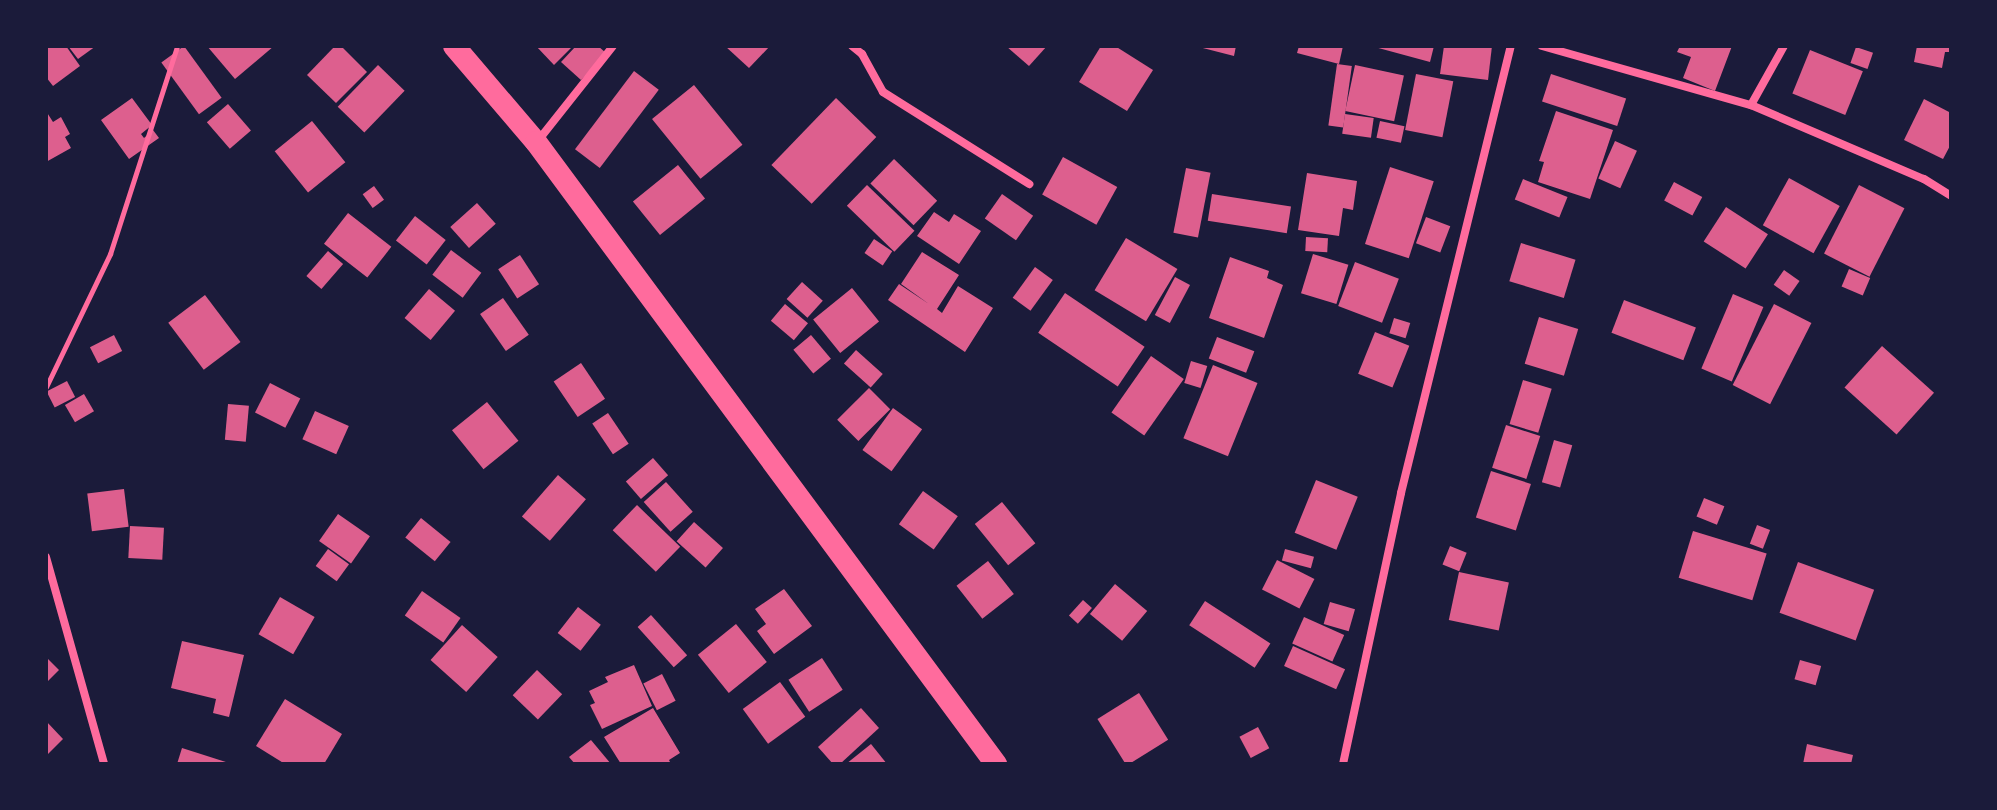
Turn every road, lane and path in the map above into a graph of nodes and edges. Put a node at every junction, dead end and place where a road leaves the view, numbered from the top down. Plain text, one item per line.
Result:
1 (177, 46) edge
2 (454, 46) edge
3 (613, 46) edge
4 (852, 46) edge
5 (1511, 46) edge
6 (1542, 46) edge
7 (1784, 46) edge
8 (1751, 105) junction
9 (536, 142) junction
10 (1029, 184) dead end
11 (1951, 196) edge
12 (46, 387) edge
13 (46, 557) edge
14 (987, 761) edge
15 (104, 764) edge
16 (1343, 764) edge

1 - 12 path
2 - 9 highway
3 - 9 street
4 - 10 street
5 - 16 street
6 - 8 street
7 - 8 street
8 - 11 street
9 - 14 highway
13 - 15 street

